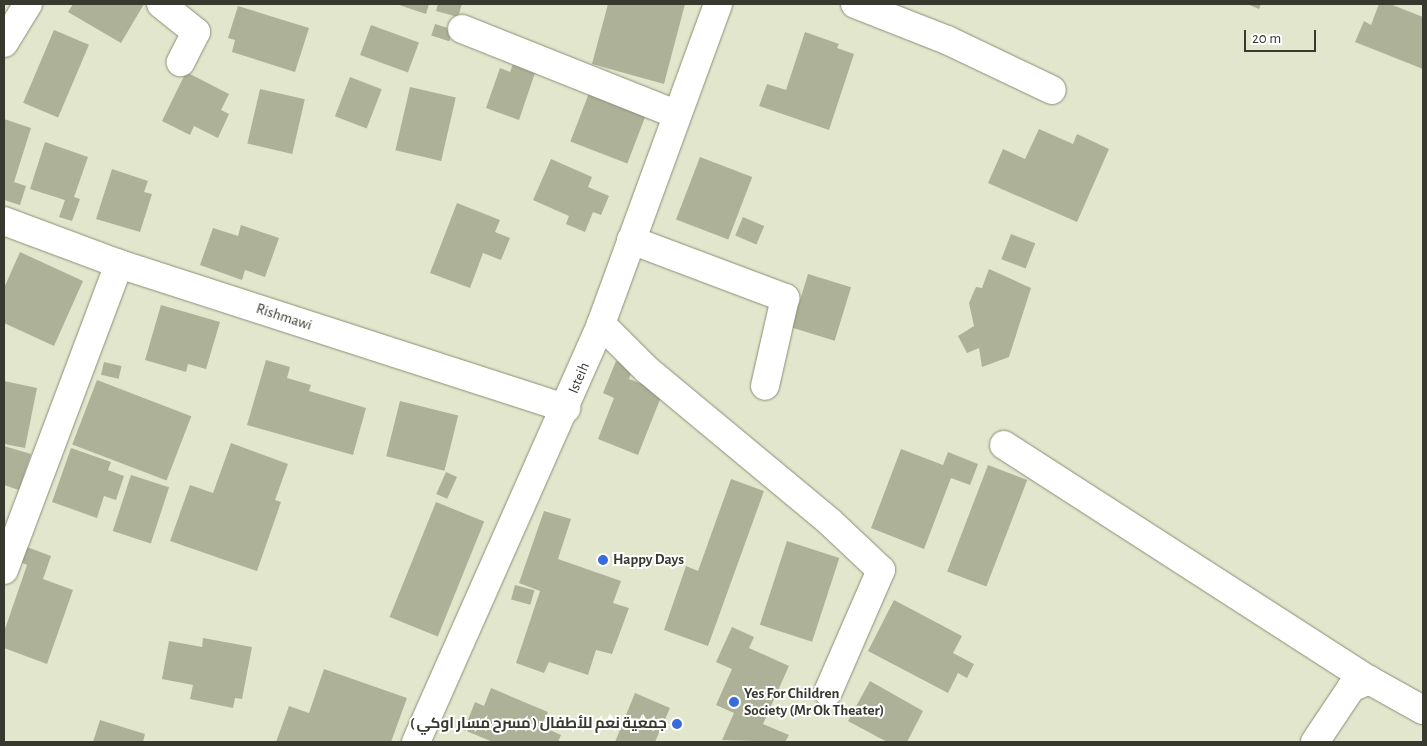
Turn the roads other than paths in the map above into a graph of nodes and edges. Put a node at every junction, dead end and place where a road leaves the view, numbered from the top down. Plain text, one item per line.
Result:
1 (28, 4) edge
2 (161, 4) edge
3 (718, 4) edge
4 (855, 4) edge
5 (462, 30) dead end
6 (4, 42) edge
7 (181, 62) dead end
8 (1052, 90) dead end
9 (676, 114) junction
10 (4, 221) edge
11 (631, 240) junction
12 (119, 264) junction
13 (601, 324) junction
14 (766, 386) dead end
15 (566, 408) junction
16 (1004, 445) dead end
17 (4, 570) edge
18 (1369, 680) junction
19 (828, 692) dead end
20 (1423, 710) edge
21 (416, 742) edge
22 (1315, 742) edge

1 - 6 street
2 - 7 street
3 - 9 street, Isteih
4 - 8 street
5 - 9 street
9 - 11 street, Isteih
10 - 12 street, Rishmawi
11 - 13 street, Isteih
11 - 14 street
12 - 15 street, Rishmawi
12 - 17 street
13 - 15 street, Isteih
13 - 19 street
15 - 21 street, Isteih
16 - 18 street
18 - 20 street
18 - 22 street

